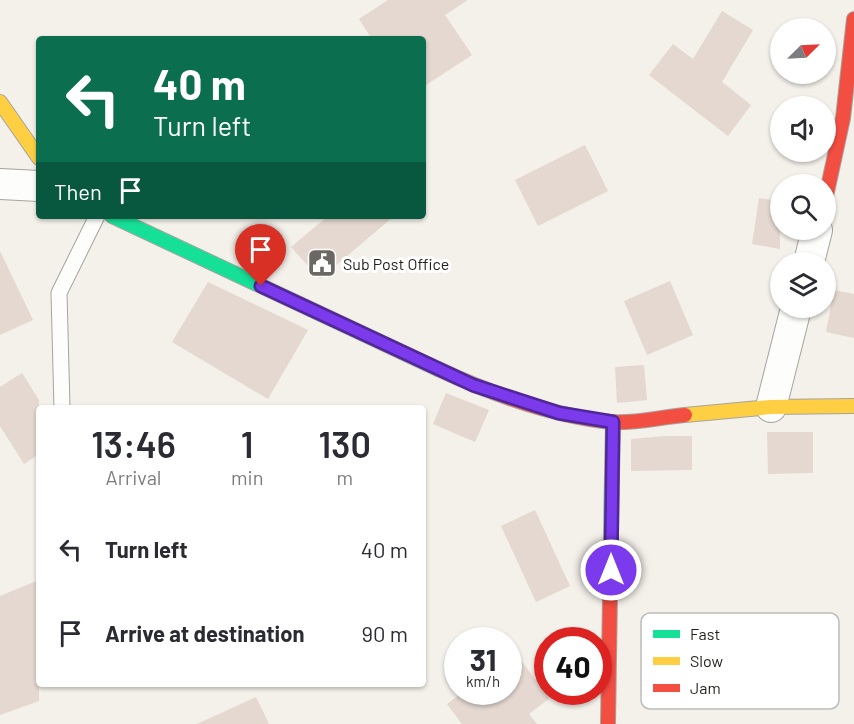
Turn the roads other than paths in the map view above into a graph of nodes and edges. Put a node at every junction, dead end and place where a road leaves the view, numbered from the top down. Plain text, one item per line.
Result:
1 (854, 19) edge
2 (0, 102) edge
3 (36, 154) edge
4 (831, 174) edge
5 (0, 184) edge
6 (36, 186) edge
7 (96, 219) edge
8 (118, 219) edge
9 (793, 318) edge
10 (62, 405) edge
11 (854, 406) edge
12 (771, 407) junction
13 (613, 422) junction
14 (608, 724) edge

1 - 4 street
2 - 3 street
5 - 6 street
7 - 10 lane
8 - 13 street
9 - 12 street
11 - 12 street
12 - 13 street
13 - 14 street

